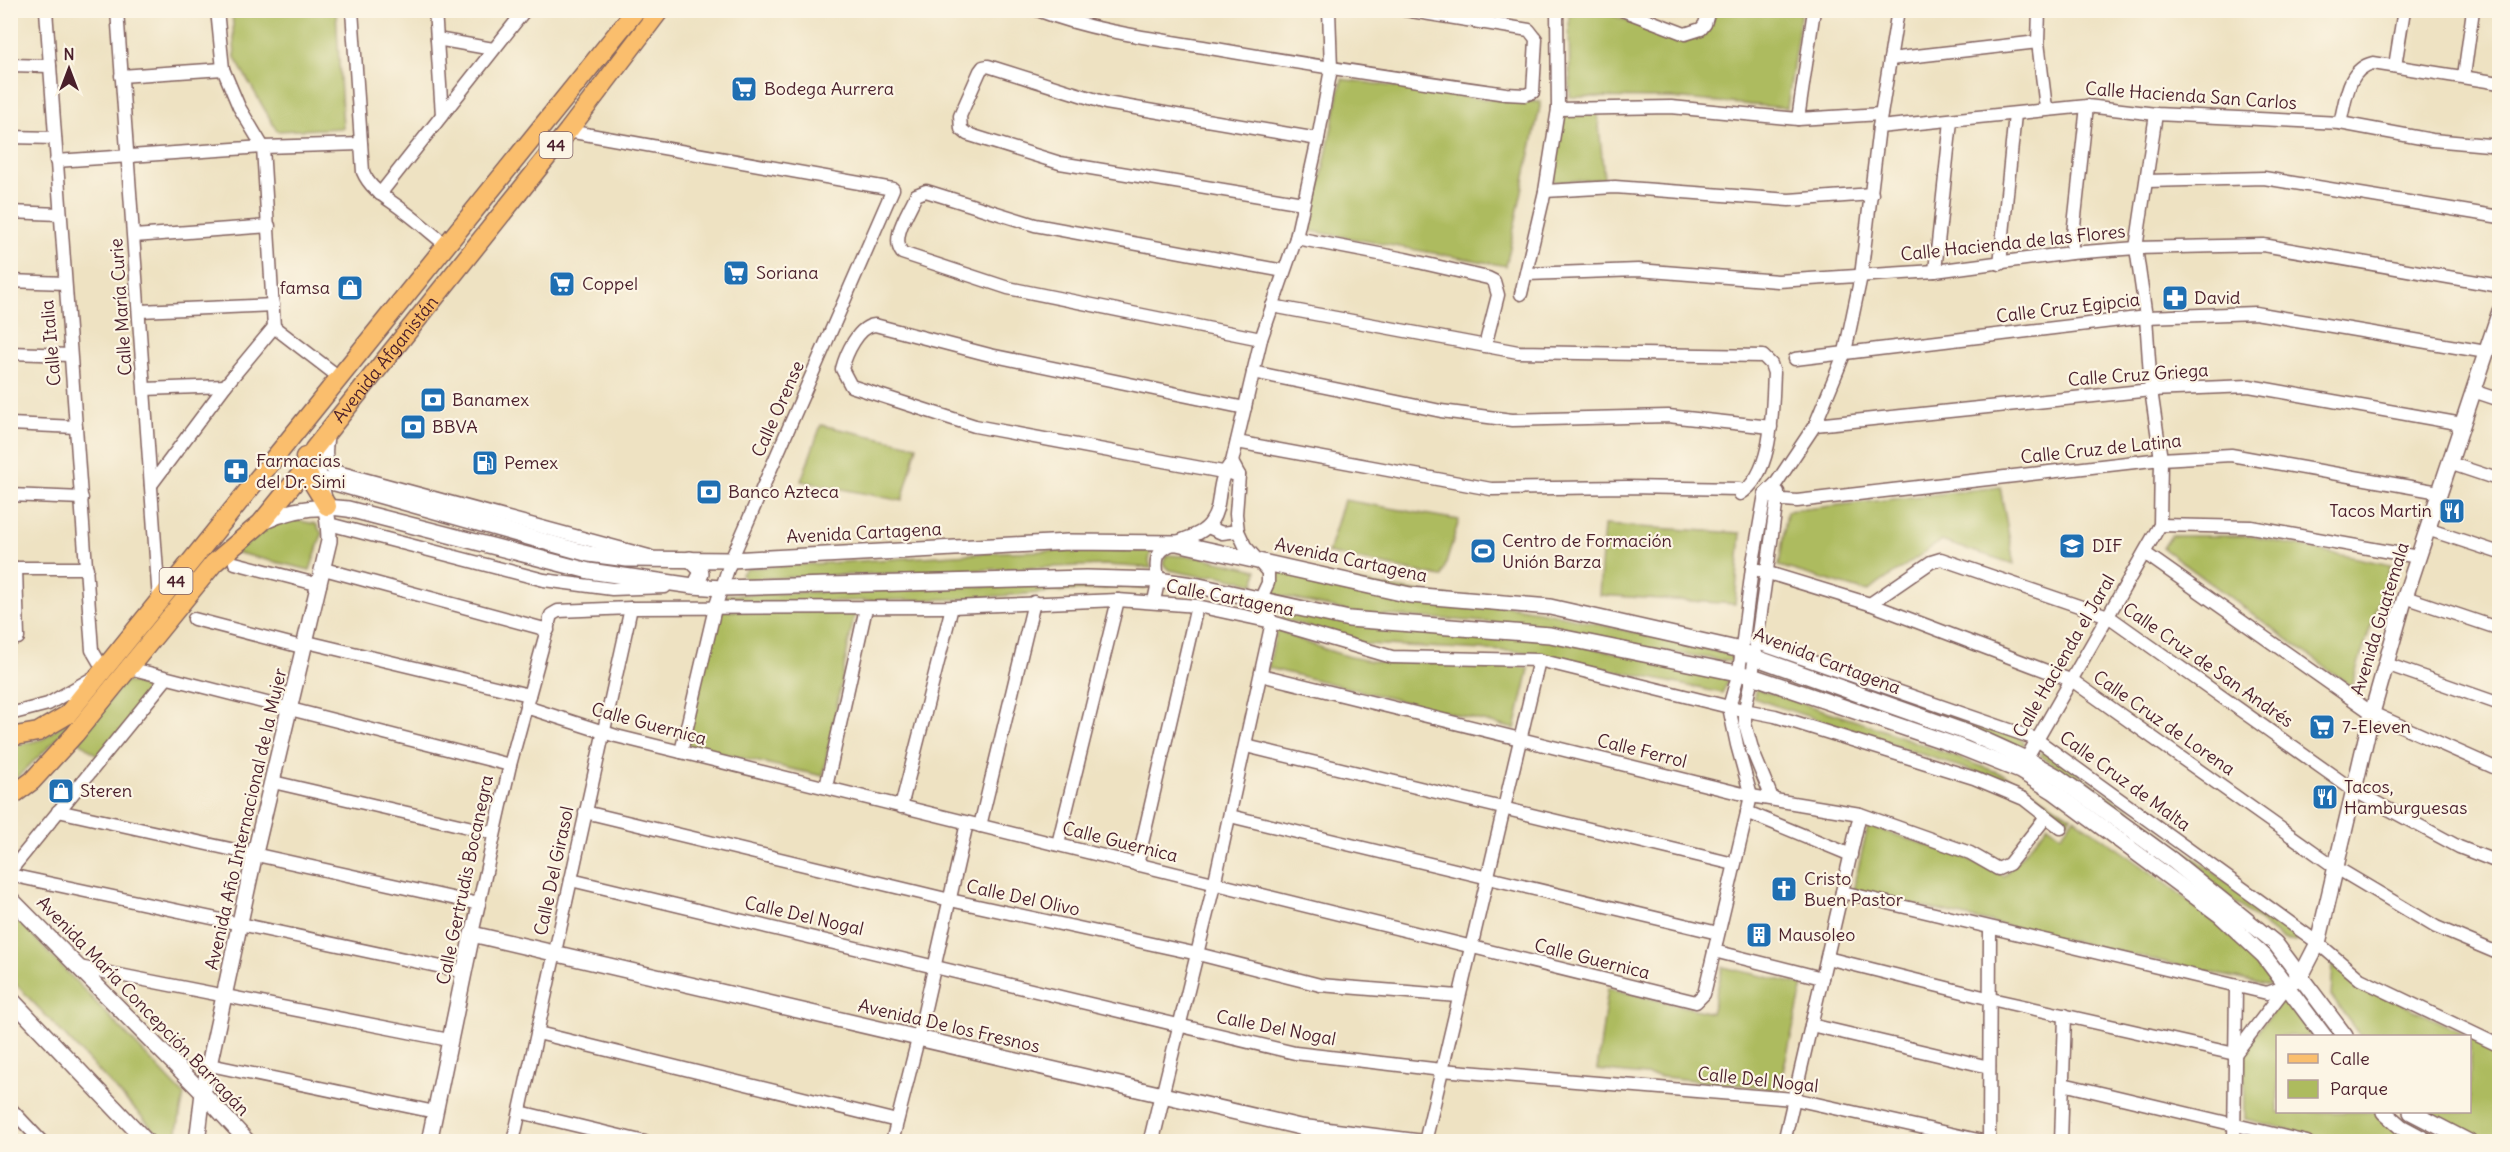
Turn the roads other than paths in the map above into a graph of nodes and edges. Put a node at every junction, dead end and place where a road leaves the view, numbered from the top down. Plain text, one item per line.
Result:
1 (46, 10) edge
2 (117, 10) edge
3 (218, 10) edge
4 (352, 10) edge
5 (435, 10) edge
6 (525, 10) edge
7 (636, 10) edge
8 (660, 10) edge
9 (1037, 10) edge
10 (1329, 10) edge
11 (1405, 10) edge
12 (1557, 10) edge
13 (1622, 10) edge
14 (1709, 10) edge
15 (1814, 10) edge
16 (1898, 10) edge
17 (2038, 10) edge
18 (2404, 10) edge
19 (2473, 10) edge
20 (437, 39) junction
21 (2038, 42) junction
22 (493, 49) junction
23 (1890, 59) junction
24 (10, 65) edge
25 (50, 66) junction
26 (2395, 66) junction
27 (223, 69) junction
28 (1331, 69) junction
29 (121, 76) junction
30 (2464, 76) junction
31 (2499, 83) edge
32 (2086, 106) junction
33 (2046, 108) junction
34 (1558, 109) junction
35 (442, 114) junction
36 (1881, 114) junction
37 (2015, 114) junction
38 (2156, 114) junction
39 (1798, 119) junction
40 (1951, 121) junction
41 (2340, 123) junction
42 (1879, 127) junction
43 (568, 131) junction
44 (10, 137) edge
45 (55, 138) junction
46 (1318, 139) junction
47 (361, 144) junction
48 (2499, 146) edge
49 (263, 147) junction
50 (128, 155) junction
51 (56, 161) junction
52 (2148, 182) junction
53 (1545, 191) junction
54 (380, 194) junction
55 (1872, 194) junction
56 (1303, 203) junction
57 (10, 212) edge
58 (59, 213) junction
59 (2499, 217) edge
60 (269, 226) junction
61 (134, 236) junction
62 (1296, 238) junction
63 (446, 245) junction
64 (2136, 248) junction
65 (2072, 253) junction
66 (2000, 264) junction
67 (1284, 271) junction
68 (1935, 271) junction
69 (1527, 274) junction
70 (1861, 276) junction
71 (10, 281) edge
72 (64, 283) junction
73 (2499, 286) edge
74 (1521, 294) dead end
75 (273, 305) junction
76 (1272, 306) junction
77 (140, 311) junction
78 (422, 311) junction
79 (2499, 311) edge
80 (2146, 317) junction
81 (274, 327) junction
82 (1262, 339) junction
83 (1485, 346) junction
84 (10, 352) edge
85 (1845, 352) junction
86 (2486, 352) junction
87 (70, 355) junction
88 (1795, 359) dead end
89 (1253, 372) junction
90 (339, 377) junction
91 (225, 386) junction
92 (145, 389) junction
93 (2151, 390) junction
94 (2473, 391) junction
95 (2499, 400) edge
96 (1245, 408) junction
97 (10, 424) edge
98 (2462, 424) junction
99 (1815, 425) junction
100 (76, 427) junction
101 (1771, 427) junction
102 (328, 431) junction
103 (1237, 442) junction
104 (2161, 459) junction
105 (1232, 462) junction
106 (2449, 463) junction
107 (1223, 472) junction
108 (308, 474) junction
109 (1239, 475) junction
110 (2499, 480) edge
111 (151, 484) junction
112 (254, 485) junction
113 (2439, 492) junction
114 (10, 495) edge
115 (1771, 496) junction
116 (82, 498) junction
117 (328, 515) junction
118 (261, 523) junction
119 (2160, 525) junction
120 (1208, 527) junction
121 (2427, 529) junction
122 (1238, 531) junction
123 (1177, 543) junction
124 (2499, 553) edge
125 (2146, 554) junction
126 (2418, 556) junction
127 (662, 559) junction
128 (690, 559) junction
129 (750, 559) junction
130 (1257, 559) junction
131 (731, 560) junction
132 (235, 563) dead end
133 (13, 568) edge
134 (87, 568) junction
135 (1752, 568) junction
136 (324, 569) junction
137 (1765, 573) junction
138 (1158, 580) junction
139 (320, 585) junction
140 (695, 586) junction
141 (729, 588) junction
142 (2405, 597) junction
143 (159, 600) junction
144 (1118, 600) junction
145 (1260, 600) junction
146 (1034, 602) junction
147 (1154, 602) junction
148 (1870, 604) junction
149 (1197, 606) junction
150 (952, 607) junction
151 (631, 608) junction
152 (715, 608) junction
153 (866, 608) junction
154 (2108, 616) junction
155 (194, 619) dead end
156 (1272, 622) junction
157 (2499, 629) edge
158 (548, 630) junction
159 (14, 638) edge
160 (307, 642) junction
161 (1750, 650) junction
162 (1539, 660) junction
163 (2386, 664) junction
164 (129, 668) junction
165 (1745, 674) junction
166 (1261, 675) junction
167 (166, 679) junction
168 (2073, 681) junction
169 (97, 684) junction
170 (527, 701) junction
171 (2499, 704) edge
172 (1729, 707) junction
173 (289, 708) junction
174 (1745, 709) junction
175 (2372, 713) junction
176 (10, 714) edge
177 (603, 732) junction
178 (10, 737) edge
179 (1521, 740) junction
180 (2037, 740) junction
181 (1246, 746) junction
182 (681, 752) junction
183 (510, 765) junction
184 (2023, 765) junction
185 (2499, 770) edge
186 (273, 782) junction
187 (826, 787) junction
188 (2353, 790) junction
189 (1751, 796) junction
190 (10, 797) edge
191 (1772, 798) junction
192 (901, 807) junction
193 (1504, 809) junction
194 (58, 812) junction
195 (585, 812) junction
196 (1747, 812) junction
197 (1860, 814) junction
198 (1230, 816) junction
199 (2046, 817) junction
200 (967, 823) junction
201 (980, 826) junction
202 (2061, 828) dead end
203 (494, 833) junction
204 (1058, 844) junction
205 (255, 853) junction
206 (1851, 855) junction
207 (1734, 864) junction
208 (2499, 864) edge
209 (1137, 865) junction
210 (2335, 867) junction
211 (10, 873) edge
212 (1487, 879) junction
213 (571, 880) junction
214 (1214, 885) junction
215 (1842, 892) junction
216 (10, 898) edge
217 (950, 900) junction
218 (479, 903) junction
219 (241, 924) junction
220 (1990, 929) junction
221 (1718, 933) junction
222 (472, 934) junction
223 (2318, 943) junction
224 (1472, 948) junction
225 (1714, 951) junction
226 (554, 952) junction
227 (1198, 954) junction
228 (2499, 954) edge
229 (1827, 958) junction
230 (934, 965) junction
231 (79, 967) junction
232 (465, 972) junction
233 (2301, 976) junction
234 (1822, 978) junction
235 (2236, 986) junction
236 (2287, 986) junction
237 (1458, 996) junction
238 (226, 997) junction
239 (10, 998) edge
240 (1991, 999) junction
241 (2065, 1015) junction
242 (1811, 1025) junction
243 (1178, 1026) junction
244 (538, 1032) junction
245 (2324, 1035) edge
246 (2344, 1035) edge
247 (918, 1039) junction
248 (449, 1040) junction
249 (2499, 1046) edge
250 (2235, 1054) junction
251 (210, 1065) junction
252 (1989, 1067) junction
253 (1442, 1070) junction
254 (2063, 1084) junction
255 (203, 1093) junction
256 (1162, 1096) junction
257 (1794, 1099) junction
258 (10, 1108) edge
259 (435, 1112) junction
260 (520, 1112) junction
261 (2385, 1113) edge
262 (2413, 1113) edge
263 (897, 1120) junction
264 (2234, 1123) junction
265 (2464, 1141) edge
266 (42, 1142) edge
267 (147, 1142) edge
268 (197, 1142) edge
269 (248, 1142) edge
270 (429, 1142) edge
271 (513, 1142) edge
272 (645, 1142) edge
273 (892, 1142) edge
274 (1151, 1142) edge
275 (1419, 1142) edge
276 (1425, 1142) edge
277 (1784, 1142) edge
278 (1988, 1142) edge
279 (2061, 1142) edge
280 (2234, 1142) edge
281 (2307, 1142) edge
282 (2429, 1142) edge

1 - 25 street, Calle Italia
2 - 29 street, Calle María Curie
3 - 27 street
4 - 47 street
5 - 20 street
6 - 22 street
7 - 63 main road, Avenida Afganistán / 44
8 - 43 main road, Avenida Afganistán / 44
9 - 28 street
10 - 28 street
11 - 28 street
12 - 34 street
13 - 14 street
15 - 39 street
16 - 23 street
17 - 21 street
18 - 26 street
19 - 30 street
20 - 22 street
20 - 35 street
21 - 23 street
21 - 33 street
22 - 35 street
23 - 36 street
24 - 25 street
25 - 45 street, Calle Italia
26 - 30 street
26 - 41 street
27 - 29 street
27 - 49 street
28 - 46 street
29 - 50 street, Calle María Curie
30 - 31 street
32 - 33 street, Calle Hacienda San Carlos
32 - 38 street, Calle Hacienda San Carlos
32 - 65 street
33 - 37 street, Calle Hacienda San Carlos
34 - 39 street
34 - 53 street
35 - 54 street
36 - 39 street
36 - 42 street
37 - 40 street, Calle Hacienda San Carlos
37 - 66 street
38 - 41 street, Calle Hacienda San Carlos
38 - 52 street, Calle Hacienda el Jaral
40 - 42 street, Calle Hacienda San Carlos
40 - 68 street
41 - 48 street, Calle Hacienda San Carlos
42 - 55 street
43 - 78 main road, Avenida Afganistán / 44
43 - 131 street, Calle Orense
44 - 45 street
45 - 51 street, Calle Italia
46 - 56 street
46 - 56 street
47 - 49 street
47 - 54 street
49 - 50 street
49 - 60 street
50 - 51 street
50 - 61 street, Calle María Curie
51 - 58 street, Calle Italia
52 - 59 street
52 - 64 street, Calle Hacienda el Jaral
53 - 55 street
53 - 69 street
54 - 63 street
55 - 70 street
56 - 62 street
57 - 58 street
58 - 72 street, Calle Italia
60 - 61 street
60 - 75 street
61 - 77 street, Calle María Curie
62 - 67 street
62 - 83 street
63 - 78 main road
63 - 90 main road, Avenida Afganistán / 44
64 - 65 street, Calle Hacienda de las Flores
64 - 73 street, Calle Hacienda de las Flores
64 - 80 street, Calle Hacienda el Jaral
65 - 66 street, Calle Hacienda de las Flores
66 - 68 street, Calle Hacienda de las Flores
67 - 76 street
67 - 82 street
68 - 70 street, Calle Hacienda de las Flores
69 - 70 street, Calle Hacienda de las Flores
69 - 74 street
70 - 85 street
71 - 72 street
72 - 87 street, Calle Italia
75 - 77 street
75 - 81 street
76 - 82 street
76 - 83 street
77 - 92 street, Calle María Curie
78 - 102 main road, Avenida Afganistán / 44
79 - 86 street, Avenida Guatemala
80 - 85 street, Calle Cruz Egipcia
80 - 86 street, Calle Cruz Egipcia
80 - 93 street, Calle Hacienda el Jaral
81 - 90 street
81 - 91 street
82 - 89 street
83 - 101 street
84 - 87 street
85 - 88 street, Calle Cruz Egipcia
85 - 99 street
86 - 94 street, Avenida Guatemala
87 - 100 street, Calle Italia
89 - 96 street
89 - 101 street
90 - 108 main road
90 - 112 main road, Avenida Afganistán / 44
91 - 92 street
91 - 111 street
92 - 111 street, Calle María Curie
93 - 98 street, Calle Cruz Griega
93 - 99 street, Calle Cruz Griega
93 - 104 street, Calle Hacienda el Jaral
94 - 95 street
94 - 98 street, Avenida Guatemala
96 - 103 street
96 - 107 street
97 - 100 street
98 - 106 street, Avenida Guatemala
99 - 115 street
100 - 116 street, Calle Italia
101 - 103 street
102 - 108 main road, Avenida Afganistán / 44
102 - 127 street
103 - 105 street
104 - 113 street, Calle Cruz de Latina
104 - 115 street, Calle Cruz de Latina
104 - 119 street, Calle Hacienda el Jaral
105 - 107 street
105 - 109 street
106 - 110 street
106 - 113 street, Avenida Guatemala
107 - 109 street
107 - 120 street
108 - 112 main road
108 - 117 main road
108 - 118 main road, Avenida Afganistán / 44
108 - 127 street, Avenida Cartagena
109 - 122 street
111 - 143 street, Calle María Curie
112 - 143 main road, Avenida Afganistán / 44
113 - 121 street, Avenida Guatemala
114 - 116 street
115 - 135 street
115 - 137 street
116 - 134 street, Calle Italia
117 - 118 street, Avenida Cartagena
117 - 136 street, Avenida Año Internacional de la Mujer
117 - 140 street, Avenida Cartagena
118 - 164 main road, Avenida Afganistán / 44
119 - 125 street, Calle Hacienda el Jaral
119 - 126 street
120 - 122 street
120 - 123 street
121 - 124 street
121 - 126 street, Avenida Guatemala
122 - 130 street
123 - 129 street, Avenida Cartagena
123 - 130 street, Avenida Cartagena
123 - 138 street
125 - 154 street, Calle Hacienda el Jaral
125 - 175 street
126 - 142 street, Avenida Guatemala
127 - 128 street, Avenida Cartagena
128 - 131 street, Avenida Cartagena
128 - 140 street
129 - 131 street, Avenida Cartagena
129 - 141 street
130 - 145 street
130 - 161 street, Avenida Cartagena
131 - 141 street, Calle Orense
132 - 139 street
133 - 134 street
133 - 159 street
134 - 169 street, Calle Italia
135 - 137 street, Calle Cruz de Lorena
135 - 161 street
136 - 139 street, Avenida Año Internacional de la Mujer
136 - 158 street
137 - 148 street, Calle Cruz de Lorena
137 - 161 street
138 - 141 street, Avenida Cartagena
138 - 145 street, Avenida Cartagena
138 - 147 street
139 - 160 street, Avenida Año Internacional de la Mujer
140 - 141 street, Avenida Cartagena
141 - 152 street, Calle Orense
142 - 157 street
142 - 163 street, Avenida Guatemala
143 - 169 main road, Avenida Afganistán / 44
144 - 146 street, Calle Cartagena
144 - 147 street, Calle Cartagena
144 - 204 street
145 - 156 street
145 - 165 street, Avenida Cartagena
146 - 150 street, Calle Cartagena
146 - 201 street
147 - 149 street, Calle Cartagena
148 - 154 street, Calle Cruz de San Andrés
148 - 168 street, Calle Cruz de Lorena
149 - 156 street, Calle Cartagena
149 - 209 street
150 - 153 street, Calle Cartagena
150 - 192 street
151 - 152 street, Calle Cartagena
151 - 158 street, Calle Cartagena
151 - 177 street, Calle Del Girasol
152 - 153 street, Calle Cartagena
152 - 182 street, Calle Orense
153 - 187 street
154 - 168 street, Calle Hacienda el Jaral
154 - 188 street, Calle Cruz de San Andrés
155 - 160 street, Calle Guernica
156 - 162 street, Calle Cartagena
156 - 166 street
158 - 170 street, Calle Gertrudis Bocanegra
160 - 170 street, Calle Guernica
160 - 173 street, Avenida Año Internacional de la Mujer
161 - 165 street
161 - 180 street, Calle Cruz de Malta
161 - 184 street, Avenida Cartagena
162 - 172 street, Calle Cartagena
162 - 179 street
163 - 171 street
163 - 175 street, Avenida Guatemala
164 - 167 street
164 - 169 main road, Avenida Afganistán / 44
165 - 172 street
165 - 174 street
165 - 184 street, Avenida Cartagena
166 - 179 street, Calle Ferrol
166 - 181 street
167 - 173 street
167 - 194 street
168 - 180 street, Calle Hacienda el Jaral
168 - 210 street, Calle Cruz de Lorena
169 - 176 street
169 - 178 main road, 44
169 - 190 main road, 44
170 - 177 street, Calle Guernica
170 - 183 street, Calle Gertrudis Bocanegra
172 - 174 street
172 - 189 street
173 - 183 street
173 - 186 street, Avenida Año Internacional de la Mujer
174 - 191 street
174 - 199 street
175 - 185 street
175 - 188 street, Avenida Guatemala
177 - 182 street, Calle Guernica
177 - 195 street, Calle Del Girasol
179 - 189 street, Calle Ferrol
179 - 193 street
180 - 184 street, Calle Hacienda el Jaral
180 - 223 street, Calle Cruz de Malta
181 - 193 street
181 - 198 street
182 - 187 street, Calle Guernica
183 - 203 street, Calle Gertrudis Bocanegra
184 - 233 street, Avenida Cartagena
184 - 236 street, Avenida Cartagena
186 - 203 street
186 - 205 street, Avenida Año Internacional de la Mujer
187 - 192 street, Calle Guernica
188 - 208 street, Calle Cruz de San Andrés
188 - 210 street, Avenida Guatemala
189 - 191 street, Calle Ferrol
189 - 196 street
191 - 197 street, Calle Ferrol
192 - 200 street, Calle Guernica
193 - 207 street
193 - 212 street
194 - 205 street
194 - 211 street
195 - 213 street, Calle Del Girasol
195 - 217 street, Calle Del Olivo
196 - 206 street
196 - 207 street
197 - 199 street, Calle Ferrol
197 - 206 street
198 - 212 street
198 - 214 street
199 - 202 street
200 - 201 street, Calle Guernica
200 - 217 street
201 - 204 street, Calle Guernica
203 - 218 street, Calle Gertrudis Bocanegra
204 - 209 street, Calle Guernica
205 - 218 street
205 - 219 street, Avenida Año Internacional de la Mujer
206 - 215 street
207 - 221 street
209 - 214 street, Calle Guernica
210 - 223 street, Avenida Guatemala
210 - 228 street, Calle Cruz de Lorena
211 - 219 street
212 - 221 street
212 - 224 street
213 - 226 street, Calle Del Girasol
213 - 230 street, Calle Del Nogal
214 - 224 street, Calle Guernica
214 - 227 street
215 - 220 street
215 - 229 street
216 - 231 street, Avenida María Concepción Barragán
217 - 227 street, Calle Del Olivo
217 - 230 street
218 - 222 street, Calle Gertrudis Bocanegra
219 - 232 street
219 - 238 street, Avenida Año Internacional de la Mujer
220 - 235 street
220 - 240 street
221 - 225 street
222 - 226 street, Avenida De los Fresnos
222 - 232 street, Calle Gertrudis Bocanegra
223 - 233 street, Avenida Guatemala
223 - 249 street, Calle Cruz de Malta
224 - 225 street, Calle Guernica
224 - 237 street
225 - 234 street
226 - 244 street, Calle Del Girasol
226 - 247 street, Avenida De los Fresnos
227 - 237 street, Calle Del Olivo
227 - 243 street
229 - 234 street
229 - 240 street
230 - 243 street, Calle Del Nogal
230 - 247 street
231 - 238 street
231 - 255 street, Avenida María Concepción Barragán
232 - 248 street, Calle Gertrudis Bocanegra
233 - 236 street
233 - 246 street, Avenida Cartagena
234 - 242 street
235 - 236 street
235 - 250 street
236 - 245 street, Avenida Cartagena
236 - 250 street
237 - 253 street
238 - 248 street
238 - 251 street, Avenida Año Internacional de la Mujer
239 - 267 street
240 - 241 street
240 - 252 street
241 - 250 street
241 - 254 street
242 - 252 street
242 - 257 street
243 - 253 street, Calle Del Nogal
243 - 256 street
244 - 260 street, Calle Del Girasol
244 - 263 street
247 - 256 street, Avenida De los Fresnos
247 - 263 street
248 - 259 street, Calle Gertrudis Bocanegra
250 - 264 street
251 - 255 street, Avenida Año Internacional de la Mujer
251 - 259 street
252 - 278 street
253 - 257 street, Calle Del Nogal
253 - 276 street
254 - 264 street
254 - 279 street
255 - 268 street, Avenida Año Internacional de la Mujer
255 - 269 street, Avenida María Concepción Barragán
256 - 274 street
256 - 275 street, Avenida De los Fresnos
257 - 277 street
257 - 278 street, Calle Del Nogal
258 - 266 street
259 - 270 street, Calle Gertrudis Bocanegra
260 - 271 street, Calle Del Girasol
260 - 272 street
261 - 282 street
262 - 265 street
263 - 273 street
264 - 280 street
264 - 281 street

